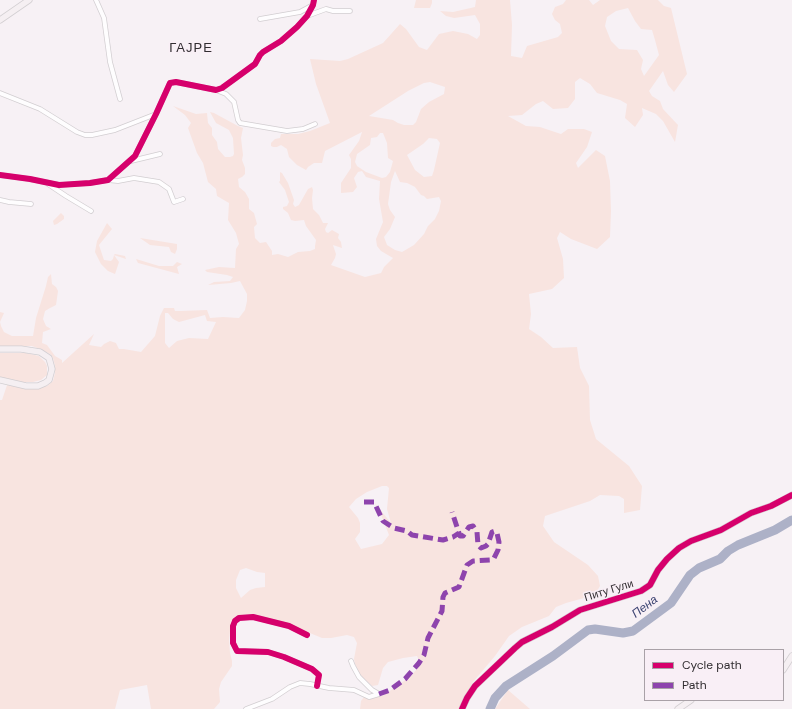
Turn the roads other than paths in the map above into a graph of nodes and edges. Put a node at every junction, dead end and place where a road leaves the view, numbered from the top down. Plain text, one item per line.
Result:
1 (29, 0) edge
2 (96, 0) edge
3 (314, 0) edge
4 (313, 5) junction
5 (350, 11) dead end
6 (306, 16) junction
7 (260, 19) dead end
8 (0, 20) edge
9 (216, 90) junction
10 (0, 93) edge
11 (120, 99) dead end
12 (156, 114) junction
13 (316, 124) dead end
14 (160, 154) dead end
15 (130, 161) junction
16 (0, 175) edge
17 (108, 180) junction
18 (46, 182) junction
19 (183, 199) dead end
20 (0, 200) edge
21 (31, 204) dead end
22 (91, 211) dead end
23 (0, 349) edge
24 (0, 380) edge
25 (792, 495) edge
26 (307, 635) dead end
27 (792, 656) edge
28 (351, 661) dead end
29 (784, 668) edge
30 (316, 686) junction
31 (690, 701) edge
32 (246, 709) edge
33 (462, 709) edge
34 (678, 709) edge

1 - 8 street
2 - 11 street
3 - 4 street
4 - 6 street
4 - 7 street
5 - 6 street
6 - 9 street
9 - 12 street
9 - 13 street
10 - 12 street
12 - 15 street
14 - 15 street
15 - 17 street
16 - 18 street
17 - 18 street
17 - 19 street
18 - 22 street
20 - 21 street
23 - 24 street
25 - 33 street, Питу Гули
26 - 30 street
27 - 29 street
28 - 30 street
30 - 32 street
31 - 34 street

